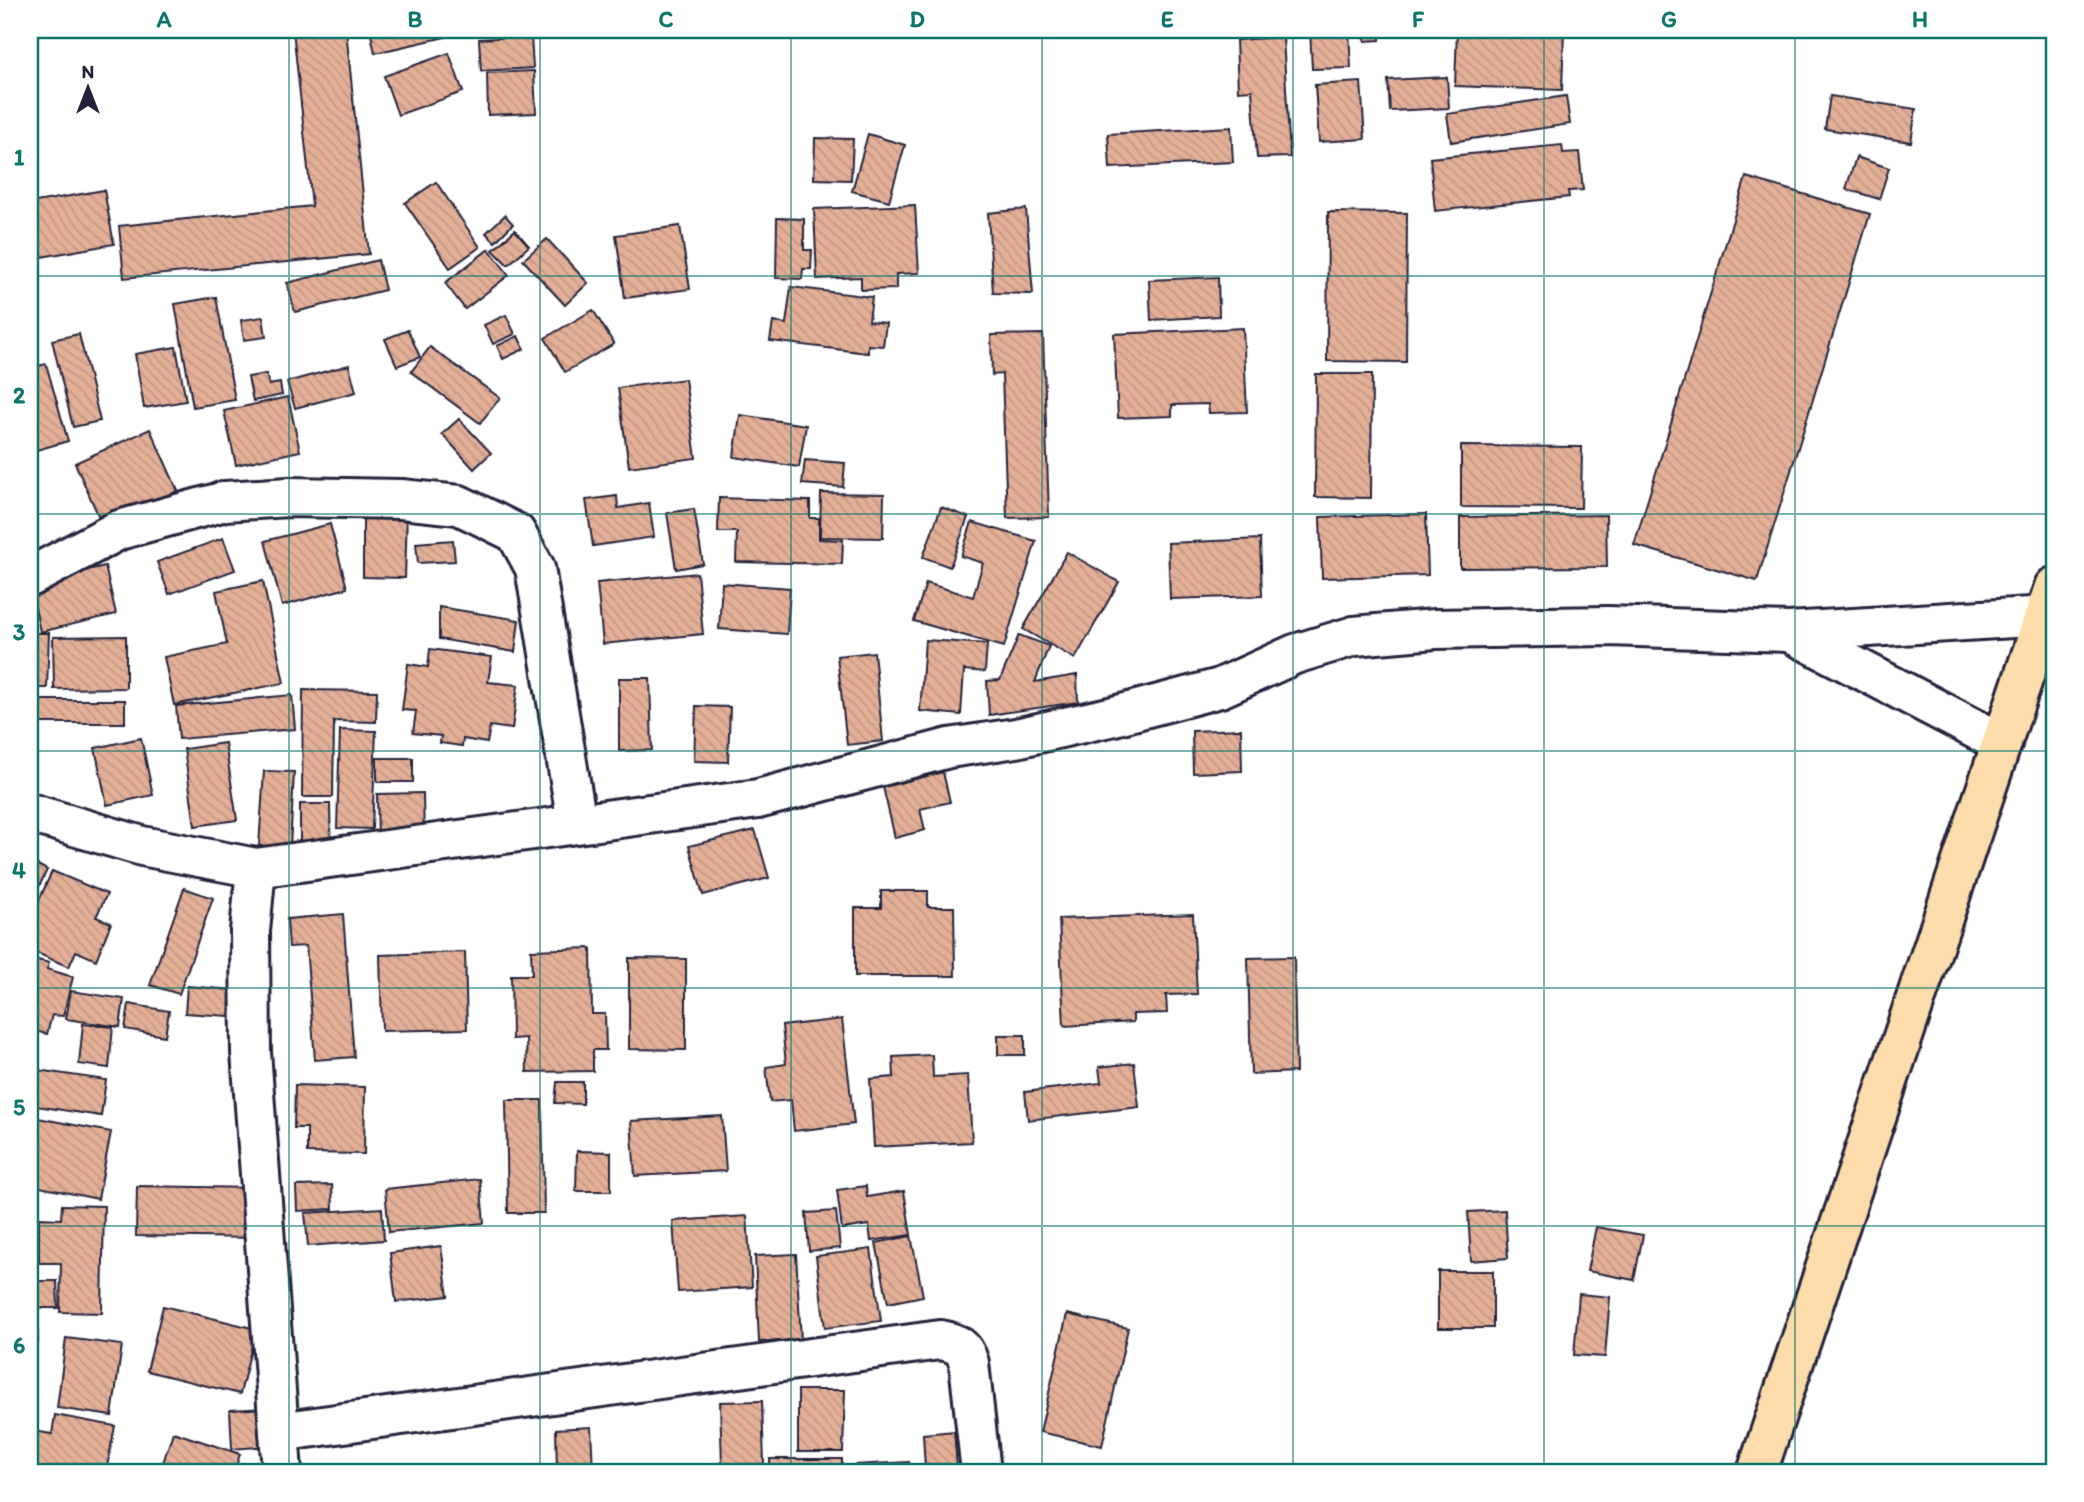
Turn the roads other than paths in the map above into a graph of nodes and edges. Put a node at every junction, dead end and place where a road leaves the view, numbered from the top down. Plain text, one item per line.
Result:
1 (30, 577) edge
2 (2051, 608) edge
3 (1788, 632) junction
4 (2002, 743) junction
5 (30, 813) edge
6 (577, 823) junction
7 (256, 868) junction
8 (279, 1432) junction
9 (282, 1472) edge
10 (981, 1472) edge
11 (1757, 1472) edge

1 - 6 street
2 - 3 street
2 - 4 highway
3 - 4 street
3 - 6 street
4 - 11 highway
5 - 7 street
6 - 7 street
7 - 8 street
8 - 9 street
8 - 10 street

